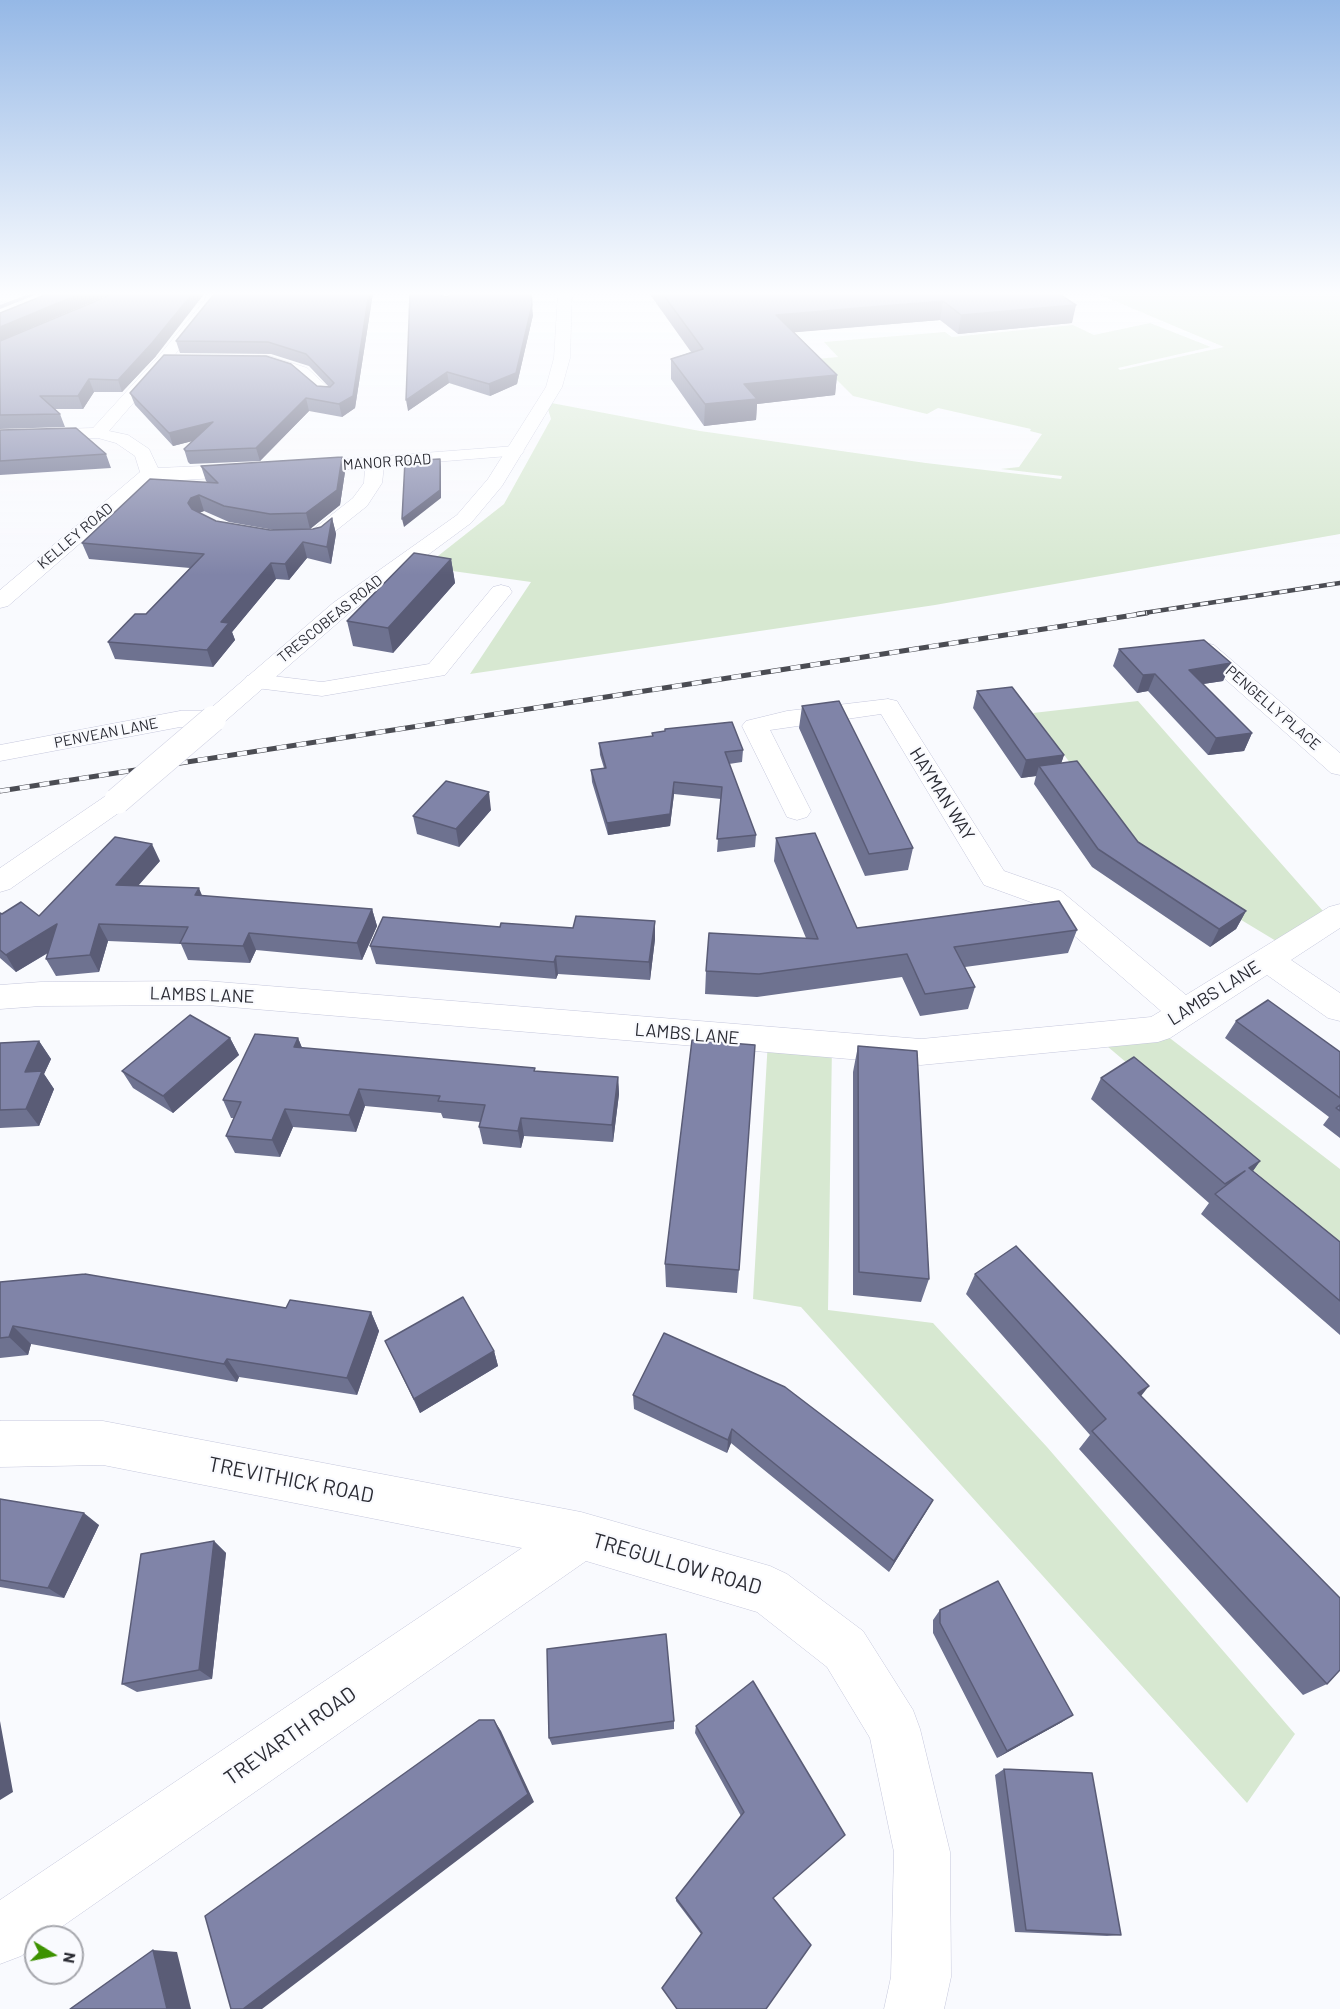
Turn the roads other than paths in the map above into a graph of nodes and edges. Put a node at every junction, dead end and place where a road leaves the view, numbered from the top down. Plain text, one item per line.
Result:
1 (139, 387) edge
2 (318, 387) edge
3 (554, 387) edge
4 (327, 394) edge
5 (98, 433) junction
6 (0, 436) edge
7 (515, 451) junction
8 (375, 463) junction
9 (283, 468) edge
10 (259, 470) edge
11 (150, 473) junction
12 (274, 538) edge
13 (501, 592) dead end
14 (0, 601) edge
15 (1206, 650) edge
16 (256, 681) junction
17 (213, 719) junction
18 (0, 753) edge
19 (1340, 767) edge
20 (797, 811) dead end
21 (0, 882) edge
22 (1340, 914) edge
23 (1266, 960) junction
24 (0, 997) edge
25 (1340, 1009) edge
26 (1184, 1012) junction
27 (0, 1444) edge
28 (580, 1536) junction
29 (0, 1935) edge
30 (914, 2009) edge

1 - 5 street
2 - 4 street
3 - 7 street, TRESCOBEAS ROAD
5 - 6 street
5 - 11 street
7 - 8 street, MANOR ROAD
7 - 16 street, TRESCOBEAS ROAD
8 - 9 street, MANOR ROAD
8 - 12 street
10 - 11 street
11 - 14 street, KELLEY ROAD
13 - 16 street
15 - 19 street, PENGELLY PLACE
16 - 17 street, TRESCOBEAS ROAD
17 - 18 street, PENVEAN LANE
17 - 21 street, TRESCOBEAS ROAD, bridge
20 - 26 street, HAYMAN WAY
22 - 23 street, LAMBS LANE
23 - 25 street
23 - 26 street, LAMBS LANE
24 - 26 street, LAMBS LANE
27 - 28 street, TREVITHICK ROAD
28 - 29 street, TREVARTH ROAD
28 - 30 street, TREGULLOW ROAD

